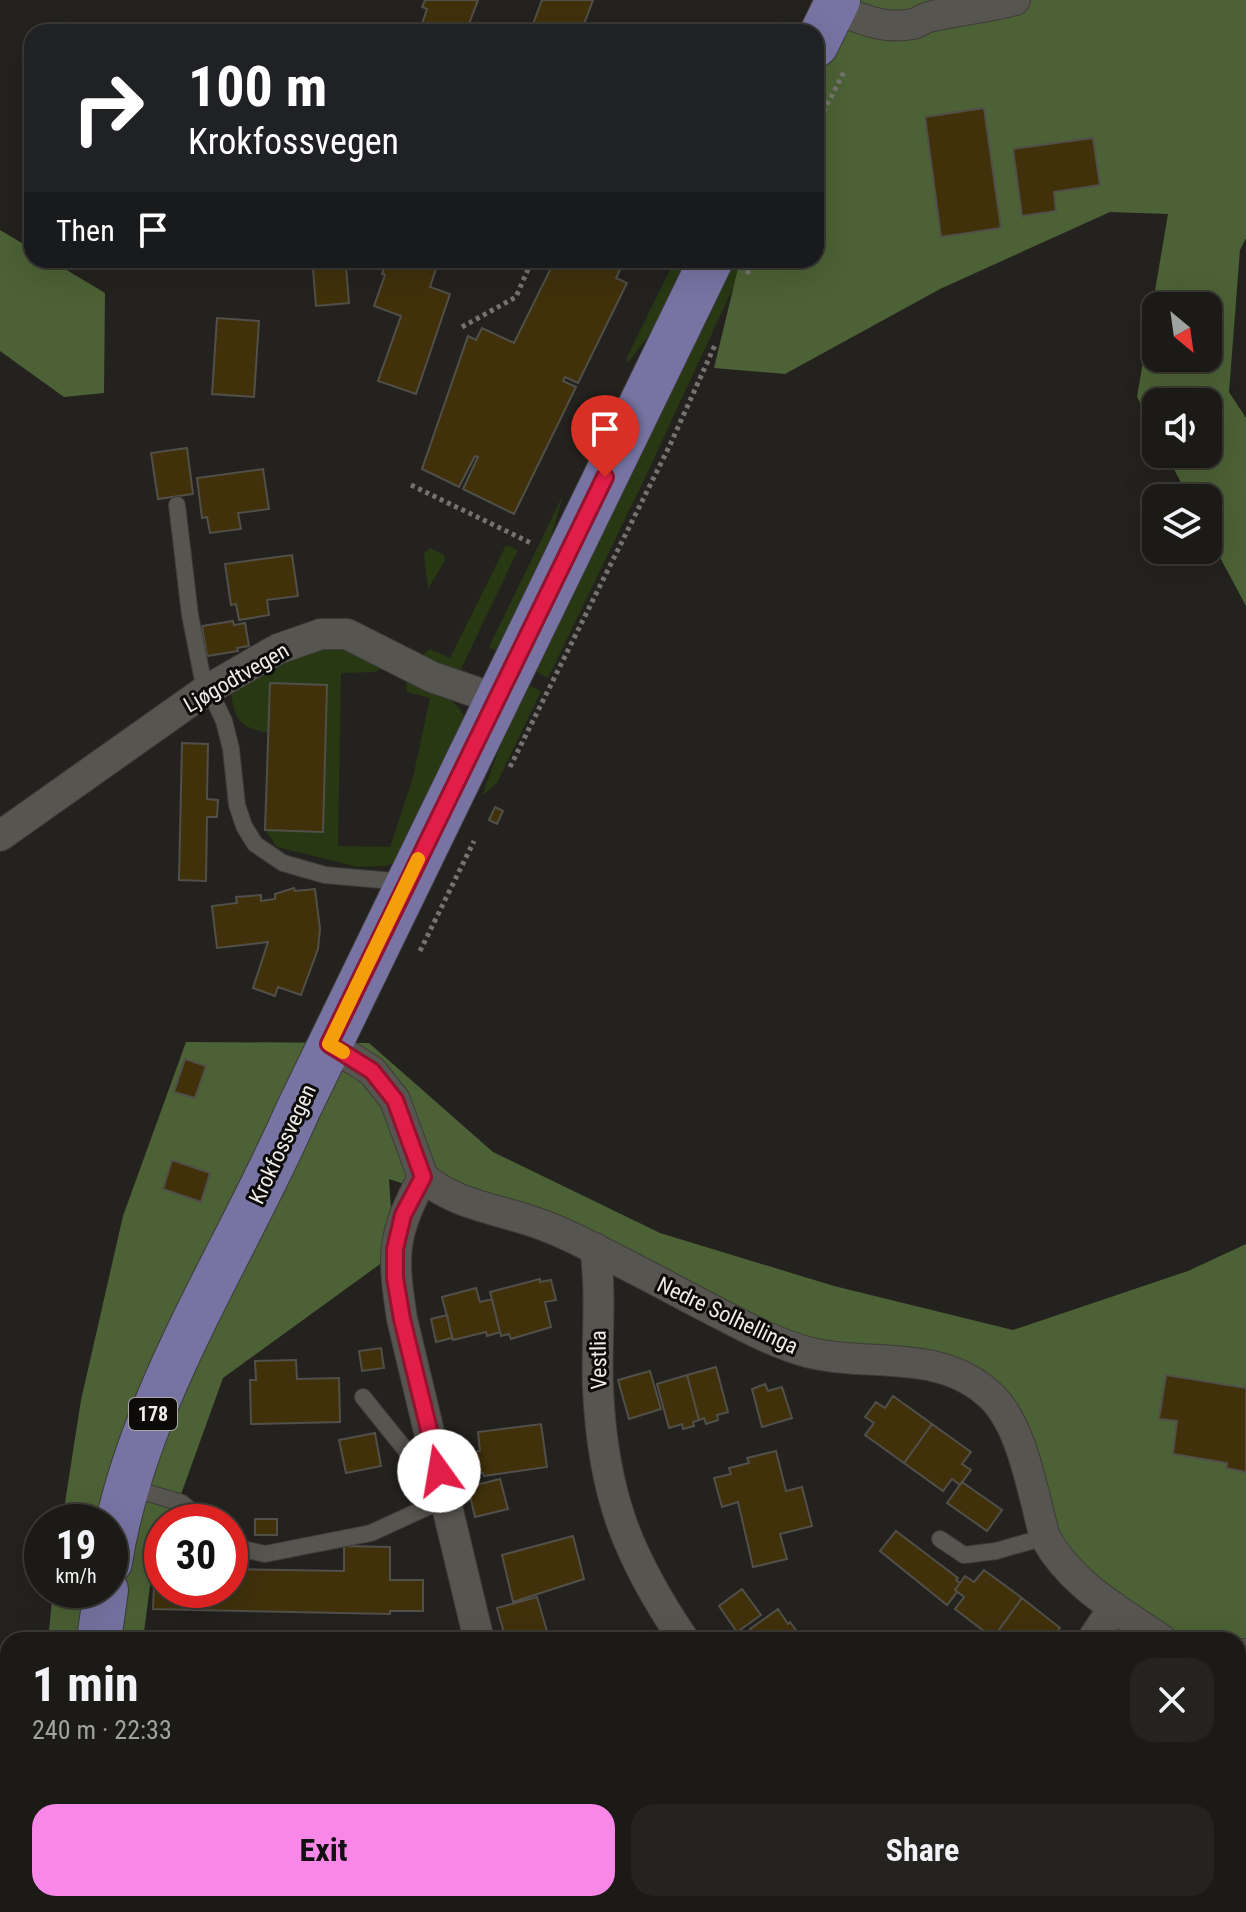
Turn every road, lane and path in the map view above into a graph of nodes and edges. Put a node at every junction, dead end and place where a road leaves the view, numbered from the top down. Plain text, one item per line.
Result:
1 (1015, 0) edge
2 (916, 8) edge
3 (835, 28) edge
4 (824, 85) edge
5 (529, 268) edge
6 (726, 273) edge
7 (462, 327) dead end
8 (718, 339) dead end
9 (411, 485) dead end
10 (177, 505) dead end
11 (531, 543) dead end
12 (205, 691) junction
13 (496, 699) junction
14 (504, 779) dead end
15 (477, 835) dead end
16 (0, 836) edge
17 (407, 883) junction
18 (416, 959) dead end
19 (329, 1044) junction
20 (423, 1177) junction
21 (595, 1248) junction
22 (363, 1397) dead end
23 (127, 1487) junction
24 (445, 1499) junction
25 (123, 1504) edge
26 (183, 1504) edge
27 (1045, 1537) junction
28 (940, 1539) dead end
29 (248, 1550) edge
30 (1114, 1607) junction
31 (103, 1608) edge
32 (100, 1632) edge
33 (477, 1632) edge
34 (679, 1632) edge
35 (1097, 1632) edge
36 (1150, 1632) edge

1 - 2 street
2 - 3 street
3 - 4 path
5 - 7 path
6 - 13 main road, Krokfossvegen / 178
8 - 14 path
9 - 11 path
10 - 12 lane
12 - 13 street, Ljøgodtvegen
12 - 16 street, Ljøgodtvegen
12 - 17 lane
13 - 17 main road, Krokfossvegen / 178
15 - 18 path
17 - 19 main road, Krokfossvegen / 178
19 - 20 street
19 - 23 main road, Krokfossvegen / 178
20 - 21 street
20 - 24 street
21 - 27 street, Nedre Solhellinga
21 - 34 street, Vestlia
22 - 24 lane
23 - 25 main road, Krokfossvegen / 178
23 - 26 lane
24 - 29 lane
24 - 33 street
27 - 28 lane
27 - 30 street, Nedre Solhellinga
30 - 35 street
30 - 36 street, Nedre Solhellinga
31 - 32 main road

